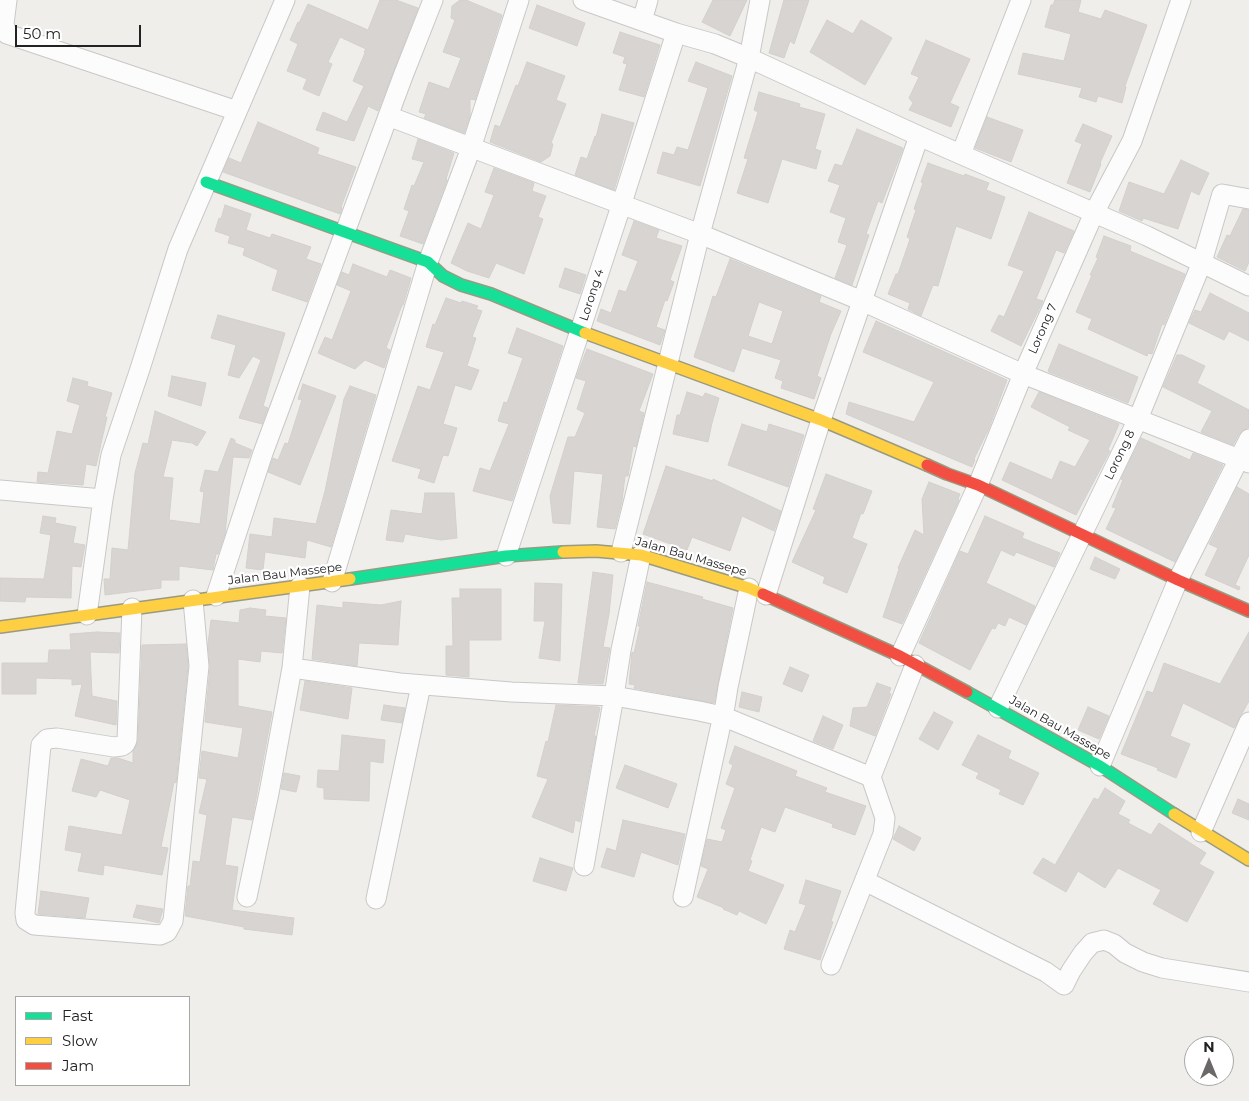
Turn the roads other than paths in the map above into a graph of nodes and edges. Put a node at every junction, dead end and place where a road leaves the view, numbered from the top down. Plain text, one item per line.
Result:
1 (7, 0) edge
2 (285, 0) edge
3 (434, 0) edge
4 (519, 0) edge
5 (583, 0) edge
6 (648, 0) edge
7 (760, 0) edge
8 (1021, 0) edge
9 (1180, 0) edge
10 (642, 21) junction
11 (676, 33) junction
12 (749, 58) junction
13 (237, 111) junction
14 (388, 116) junction
15 (919, 136) junction
16 (471, 148) junction
17 (961, 154) junction
18 (206, 182) junction
19 (1249, 199) edge
20 (622, 203) junction
21 (1094, 213) junction
22 (344, 233) junction
23 (700, 234) junction
24 (428, 262) junction
25 (1202, 262) junction
26 (1249, 286) edge
27 (862, 302) junction
28 (580, 331) junction
29 (669, 364) junction
30 (1022, 374) junction
31 (1138, 419) junction
32 (821, 420) junction
33 (1249, 439) edge
34 (1244, 461) edge
35 (978, 485) junction
36 (0, 490) edge
37 (103, 499) junction
38 (1082, 533) junction
39 (621, 552) junction
40 (641, 555) junction
41 (506, 556) junction
42 (1178, 580) junction
43 (332, 582) junction
44 (300, 586) junction
45 (758, 591) junction
46 (216, 596) junction
47 (193, 600) junction
48 (132, 608) junction
49 (1249, 611) edge
50 (88, 615) junction
51 (0, 626) edge
52 (908, 661) junction
53 (292, 668) junction
54 (421, 685) junction
55 (614, 696) junction
56 (998, 708) junction
57 (722, 716) junction
58 (1249, 722) edge
59 (1100, 766) junction
60 (871, 777) junction
61 (1201, 832) junction
62 (1249, 860) edge
63 (584, 866) dead end
64 (865, 881) junction
65 (247, 897) dead end
66 (683, 897) dead end
67 (376, 899) dead end
68 (831, 965) dead end
69 (1249, 982) edge

1 - 13 street
2 - 13 street
3 - 14 street
4 - 16 street
5 - 10 street
6 - 10 street
7 - 12 street
8 - 17 street
9 - 21 street, Lorong 7
10 - 11 street
11 - 12 street
11 - 20 street, Lorong 4
12 - 15 street
12 - 23 street
13 - 18 street
14 - 16 street
14 - 22 street
15 - 17 street
15 - 27 street
16 - 20 street
16 - 24 street
17 - 21 street
18 - 22 main road
18 - 37 street
19 - 25 street, Lorong 8
20 - 23 street
20 - 28 street, Lorong 4
21 - 25 street
21 - 30 street, Lorong 7
22 - 24 main road
22 - 46 street
23 - 27 street
23 - 29 street
24 - 28 main road
24 - 43 street
25 - 26 street
25 - 31 street, Lorong 8
27 - 30 street
27 - 32 street
28 - 29 main road
28 - 41 street, Lorong 4
29 - 32 main road
29 - 39 street
30 - 31 street
30 - 35 street, Lorong 7
31 - 34 street
31 - 38 street, Lorong 8
32 - 35 main road
32 - 45 street
33 - 34 street
34 - 42 street
35 - 38 main road
35 - 52 street, Lorong 7
36 - 37 street
37 - 50 street
38 - 42 main road
38 - 56 street, Lorong 8
39 - 40 main road, Jalan Bau Massepe
39 - 41 main road, Jalan Bau Massepe
40 - 45 main road, Jalan Bau Massepe
40 - 55 street
41 - 43 main road, Jalan Bau Massepe
42 - 49 main road
42 - 59 street
43 - 44 main road, Jalan Bau Massepe
44 - 46 main road, Jalan Bau Massepe
44 - 53 street
45 - 52 main road, Jalan Bau Massepe
45 - 57 street
46 - 47 main road, Jalan Bau Massepe
47 - 48 main road, Jalan Bau Massepe
47 - 48 street
48 - 50 main road, Jalan Bau Massepe
50 - 51 main road, Jalan Bau Massepe
52 - 56 main road, Jalan Bau Massepe
52 - 60 street, Lorong 7
53 - 54 street
53 - 65 street
54 - 55 street
54 - 67 street
55 - 57 street
55 - 63 street
56 - 59 main road, Jalan Bau Massepe
57 - 60 street
57 - 66 street
58 - 61 street
59 - 61 main road, Jalan Bau Massepe
60 - 64 street
61 - 62 main road, Jalan Bau Massepe
64 - 68 street
64 - 69 street

